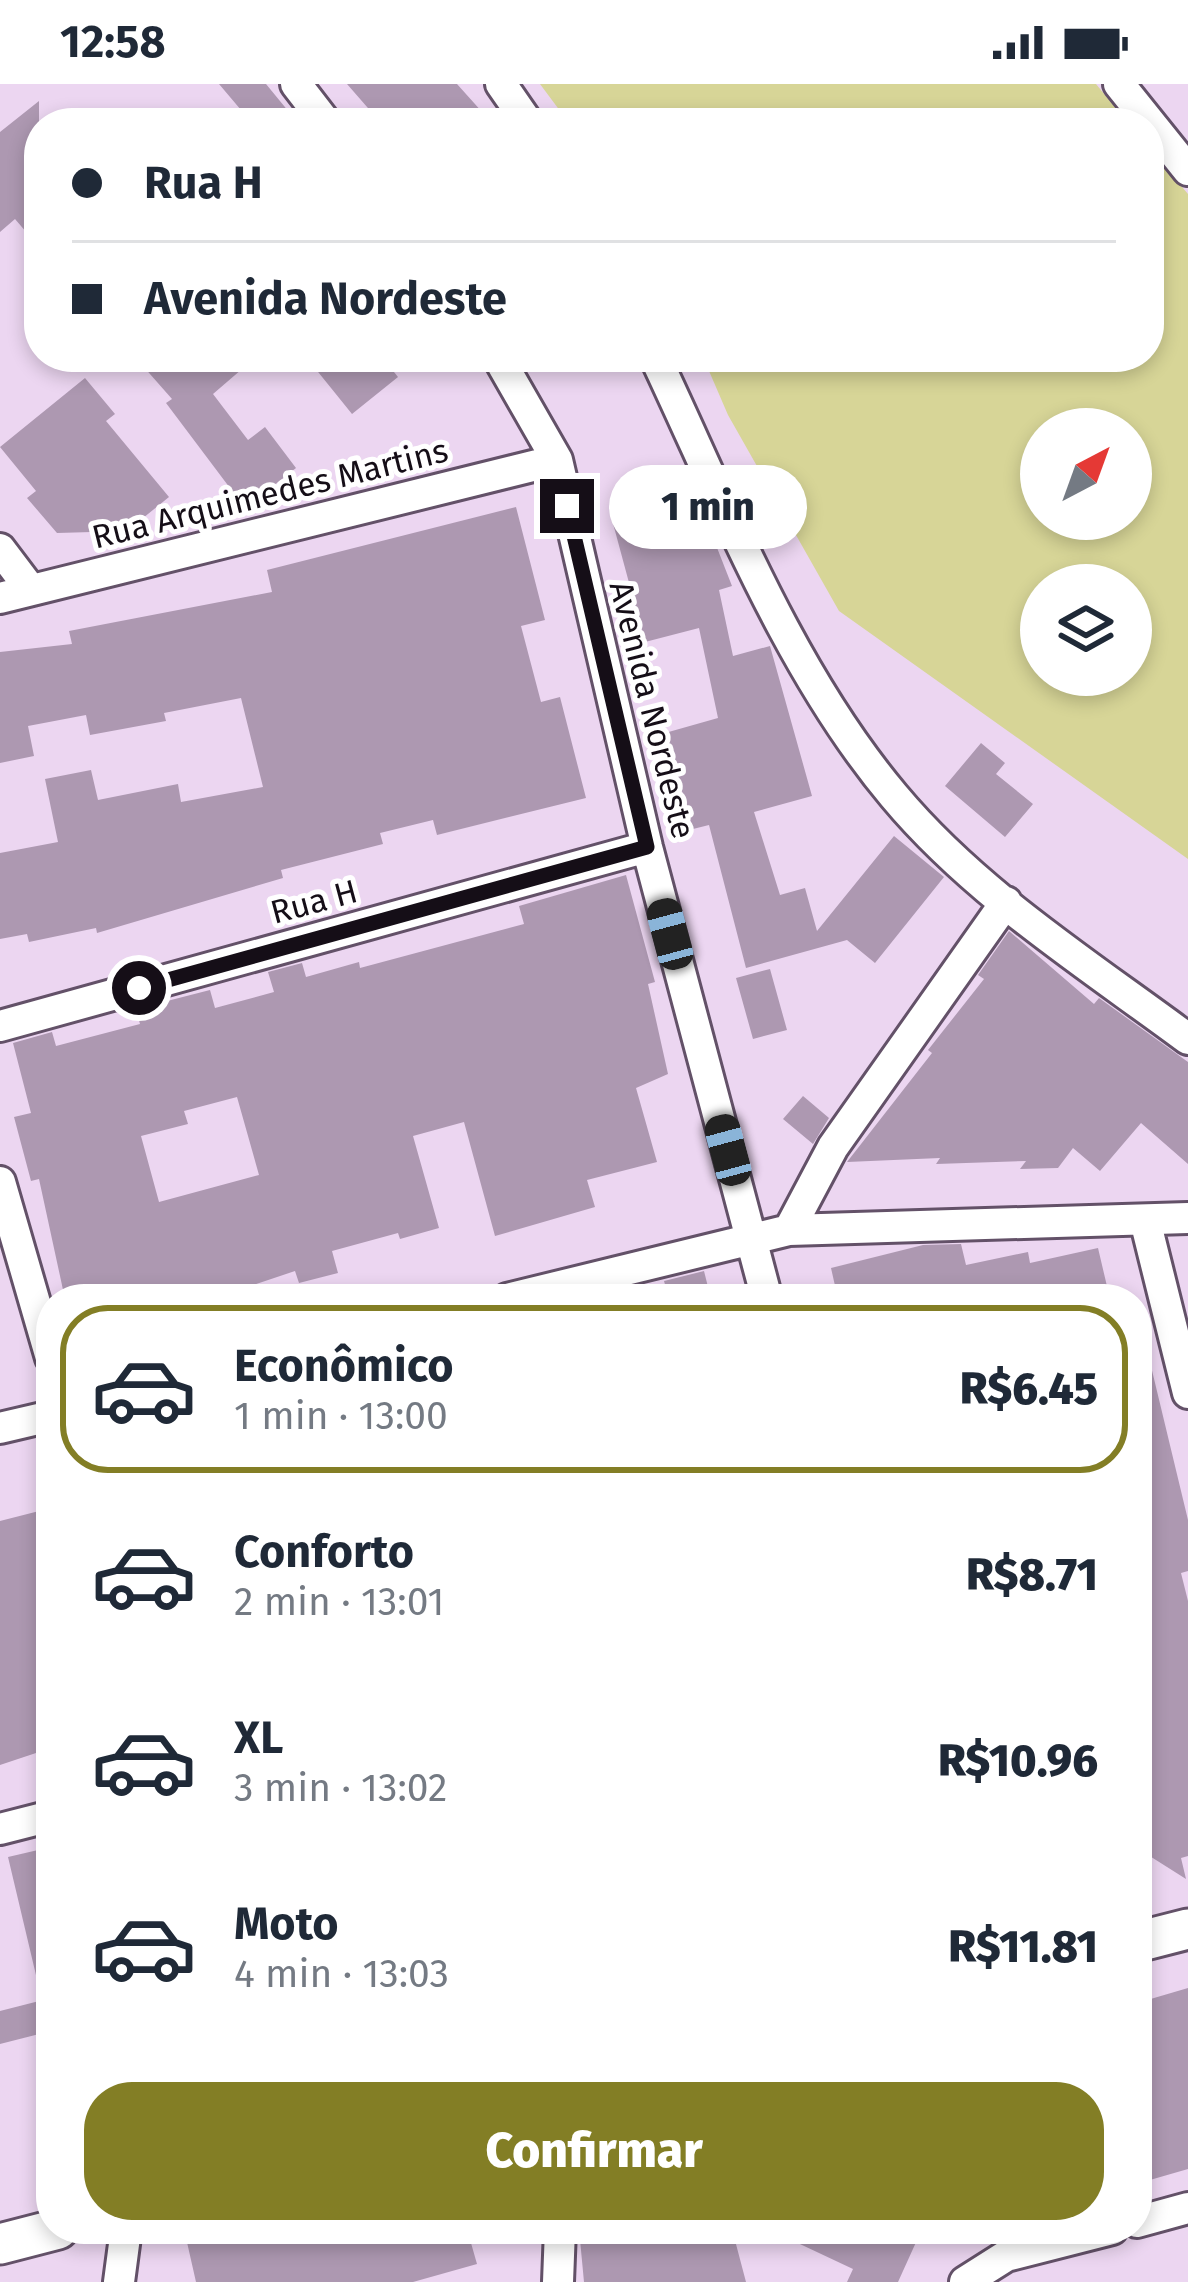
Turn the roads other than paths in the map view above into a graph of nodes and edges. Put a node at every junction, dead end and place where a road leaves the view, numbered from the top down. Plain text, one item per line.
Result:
1 (296, 84) edge
2 (1119, 84) edge
3 (314, 108) edge
4 (1138, 108) edge
5 (1164, 140) edge
6 (1188, 170) edge
7 (507, 372) edge
8 (663, 372) edge
9 (557, 460) junction
10 (0, 548) edge
11 (31, 590) junction
12 (0, 598) edge
13 (647, 847) junction
14 (1006, 902) junction
15 (0, 1026) edge
16 (1188, 1039) edge
17 (0, 1182) edge
18 (1188, 1218) edge
19 (1145, 1220) junction
20 (789, 1230) junction
21 (750, 1236) junction
22 (565, 1284) edge
23 (763, 1284) edge
24 (36, 1306) edge
25 (1188, 1393) edge
26 (36, 1420) edge
27 (0, 1428) edge
28 (36, 1820) edge
29 (0, 1829) edge
30 (1188, 1929) edge
31 (1152, 1938) edge
32 (1188, 2208) edge
33 (1152, 2218) edge
34 (36, 2235) edge
35 (0, 2244) edge
36 (124, 2244) edge
37 (559, 2244) edge
38 (1000, 2244) edge
39 (119, 2282) edge
40 (558, 2282) edge
41 (965, 2282) edge

1 - 3 street
2 - 4 street
5 - 6 street
7 - 9 street, Avenida Nordeste
8 - 14 street
9 - 11 street, Rua Arquimedes Martins
9 - 13 street, Avenida Nordeste
10 - 11 street
11 - 12 street, Rua Arquimedes Martins
13 - 15 street, Rua H
13 - 21 street, Avenida Nordeste
14 - 16 street
14 - 20 street
17 - 24 street
18 - 19 street
19 - 20 street
19 - 25 street
20 - 21 street
21 - 22 street
21 - 23 street, Avenida Nordeste
26 - 27 street
28 - 29 street
30 - 31 street
32 - 33 street
34 - 35 street
36 - 39 street
37 - 40 street
38 - 41 street

